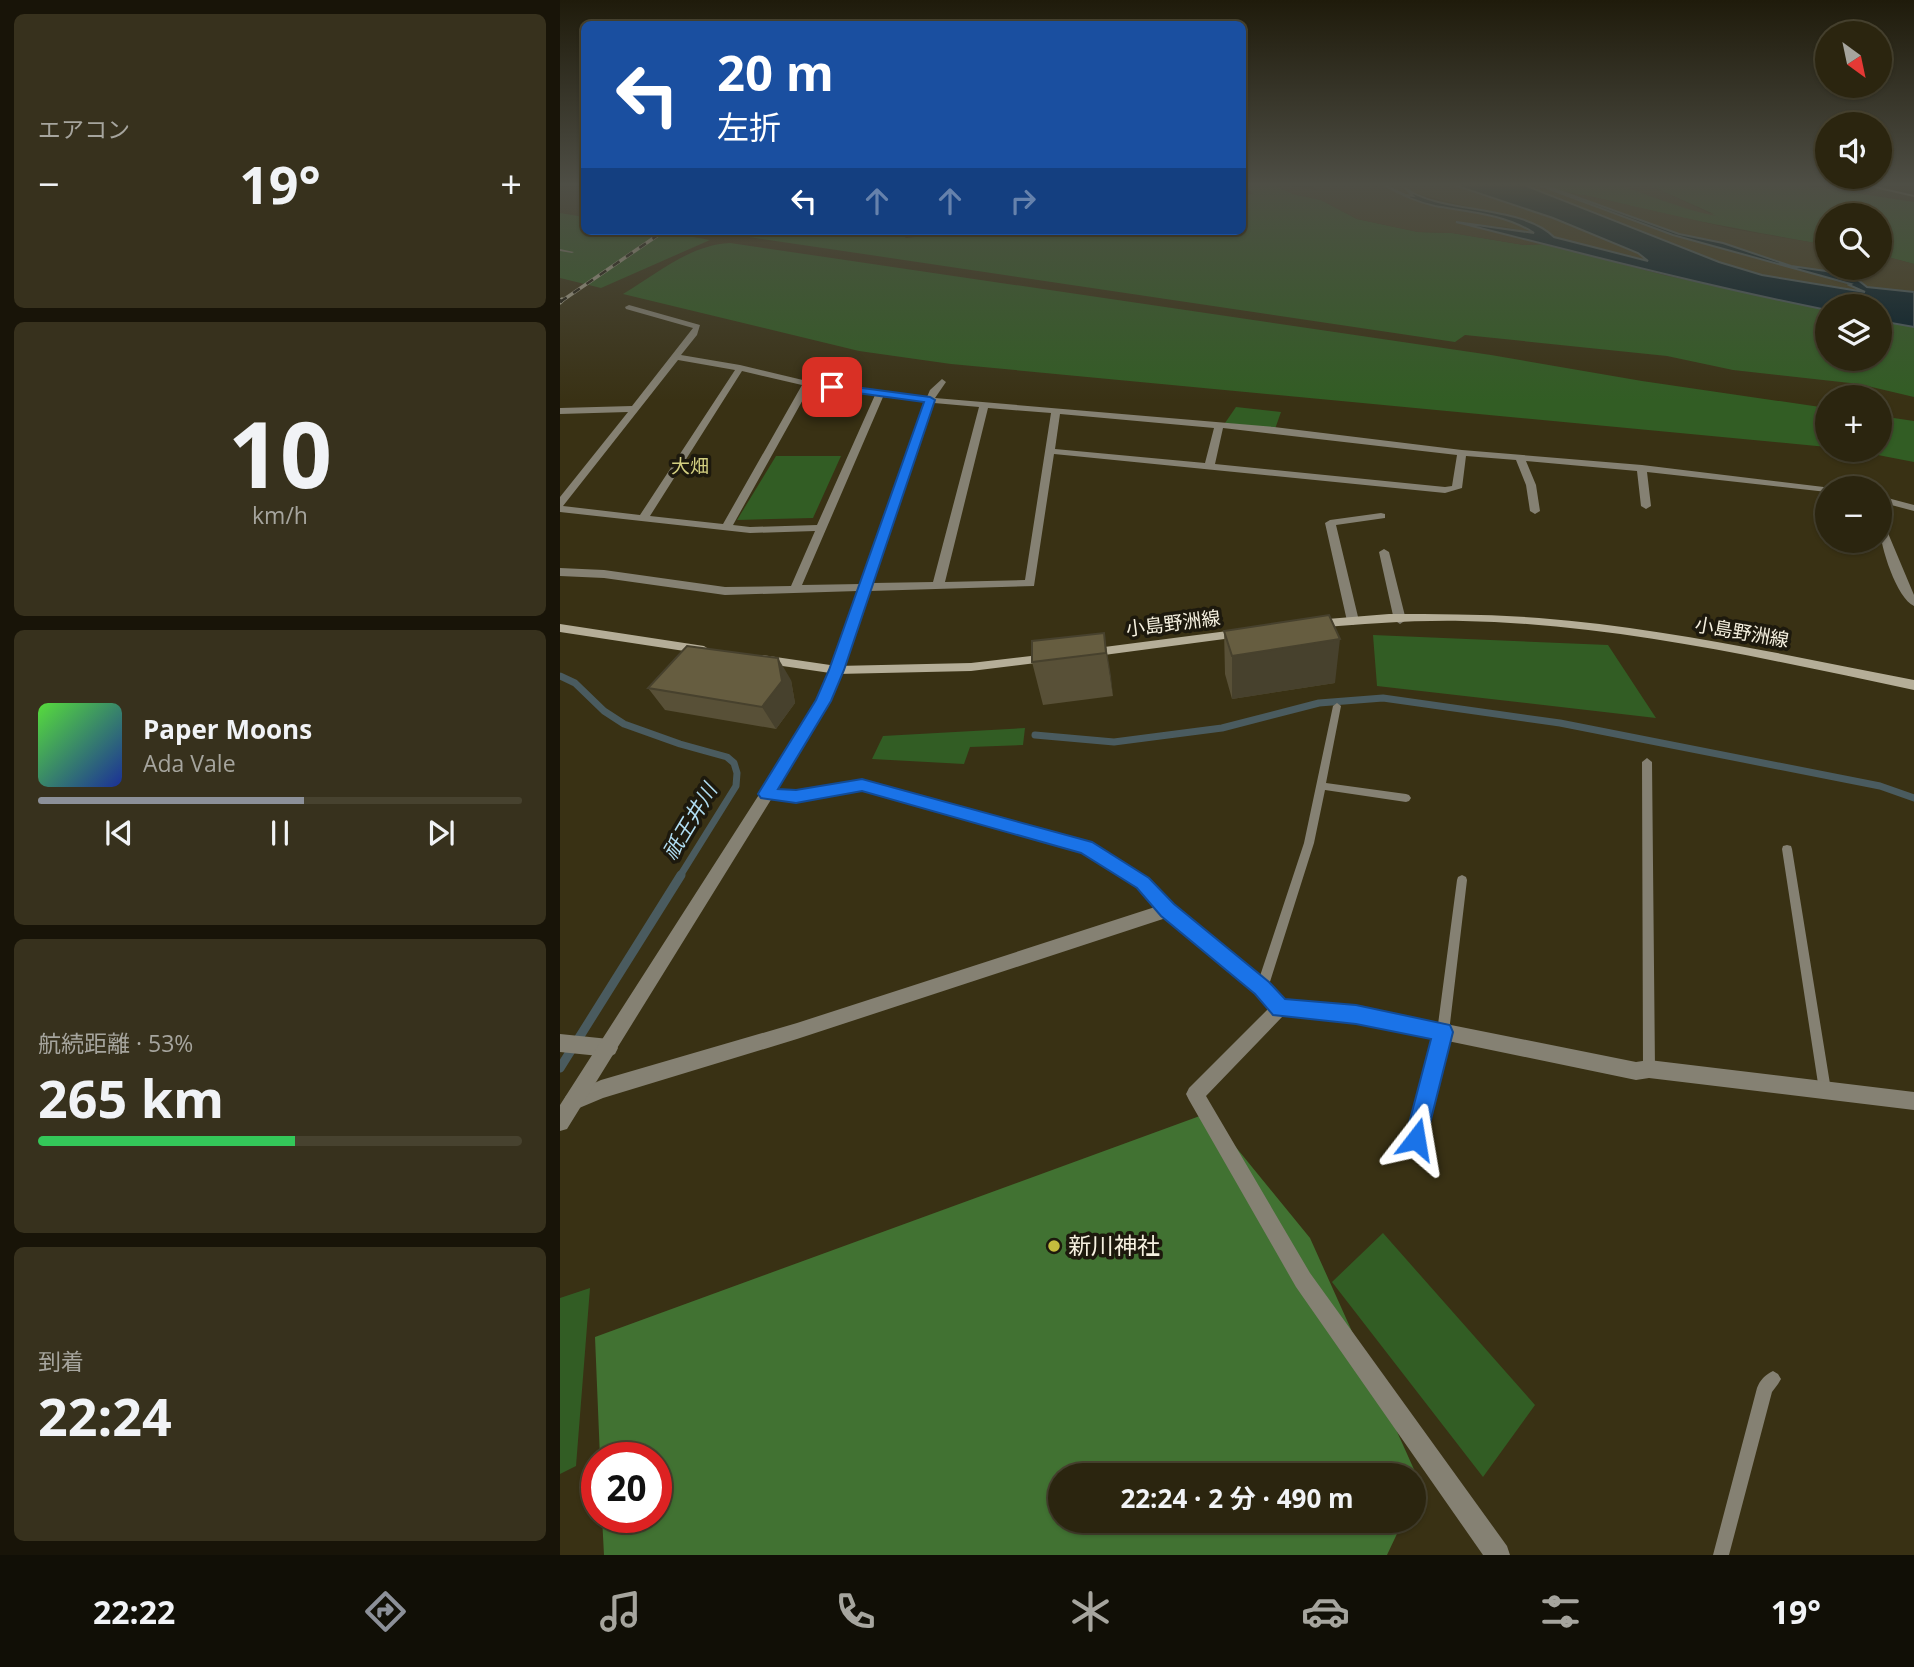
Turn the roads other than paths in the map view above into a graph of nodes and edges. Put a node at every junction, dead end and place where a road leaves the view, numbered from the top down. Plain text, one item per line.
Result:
1 (629, 307) dead end
2 (676, 357) junction
3 (740, 368) junction
4 (942, 382) dead end
5 (807, 384) junction
6 (880, 394) junction
7 (930, 400) junction
8 (984, 405) junction
9 (635, 409) junction
10 (560, 411) edge
11 (1056, 412) junction
12 (1219, 427) junction
13 (1050, 451) junction
14 (1462, 453) junction
15 (1520, 458) junction
16 (1210, 465) junction
17 (1642, 468) junction
18 (1815, 488) edge
19 (1892, 502) edge
20 (1646, 506) dead end
21 (560, 507) edge
22 (1914, 508) edge
23 (1535, 511) dead end
24 (1381, 516) dead end
25 (643, 518) junction
26 (726, 527) junction
27 (821, 528) junction
28 (1384, 552) dead end
29 (1891, 553) edge
30 (560, 572) edge
31 (937, 586) junction
32 (865, 588) junction
33 (795, 589) junction
34 (1914, 602) edge
35 (1400, 620) junction
36 (1353, 621) junction
37 (1299, 626) edge
38 (560, 628) edge
39 (1259, 631) edge
40 (721, 653) edge
41 (748, 657) edge
42 (836, 670) junction
43 (1914, 685) edge
44 (1337, 706) dead end
45 (1647, 762) dead end
46 (1320, 786) junction
47 (766, 794) junction
48 (1406, 798) dead end
49 (1787, 849) dead end
50 (1462, 880) dead end
51 (1168, 910) junction
52 (1262, 988) junction
53 (1280, 1008) junction
54 (1443, 1032) junction
55 (561, 1043) edge
56 (608, 1048) junction
57 (1649, 1069) junction
58 (1825, 1090) junction
59 (1914, 1101) edge
60 (572, 1102) junction
61 (560, 1122) edge
62 (1416, 1139) dead end
63 (1773, 1379) dead end
64 (1498, 1555) edge
65 (1721, 1555) edge

1 - 2 street
2 - 3 street
2 - 9 street
3 - 5 street
3 - 25 street
4 - 7 street
5 - 6 street
5 - 26 street
6 - 7 street
6 - 27 street
7 - 8 street
7 - 32 street
8 - 11 street
8 - 31 street
9 - 10 street
9 - 21 street
11 - 12 street
11 - 13 street
12 - 14 street
12 - 16 street
13 - 16 street
13 - 31 street
14 - 15 street
14 - 16 street
15 - 17 street
15 - 23 street
17 - 18 street
17 - 20 street
19 - 22 street
21 - 25 street
24 - 36 street
25 - 26 street
26 - 27 street
27 - 33 street
28 - 35 street
29 - 34 street
30 - 33 street
31 - 32 street
32 - 33 street
32 - 42 street
35 - 36 main road, 小島野洲線
35 - 43 main road, 小島野洲線
36 - 37 main road, 小島野洲線
38 - 40 main road
39 - 42 main road, 小島野洲線
41 - 42 main road, 小島野洲線
42 - 47 street
44 - 46 lane
45 - 57 lane
46 - 48 lane
46 - 52 lane
47 - 51 street
47 - 56 street
49 - 58 lane
50 - 54 lane
51 - 52 street
51 - 60 street
52 - 53 street
53 - 54 street
53 - 64 street
54 - 57 street
54 - 62 lane
55 - 56 street
56 - 60 street
57 - 58 street
58 - 59 street
60 - 61 street
63 - 65 lane

